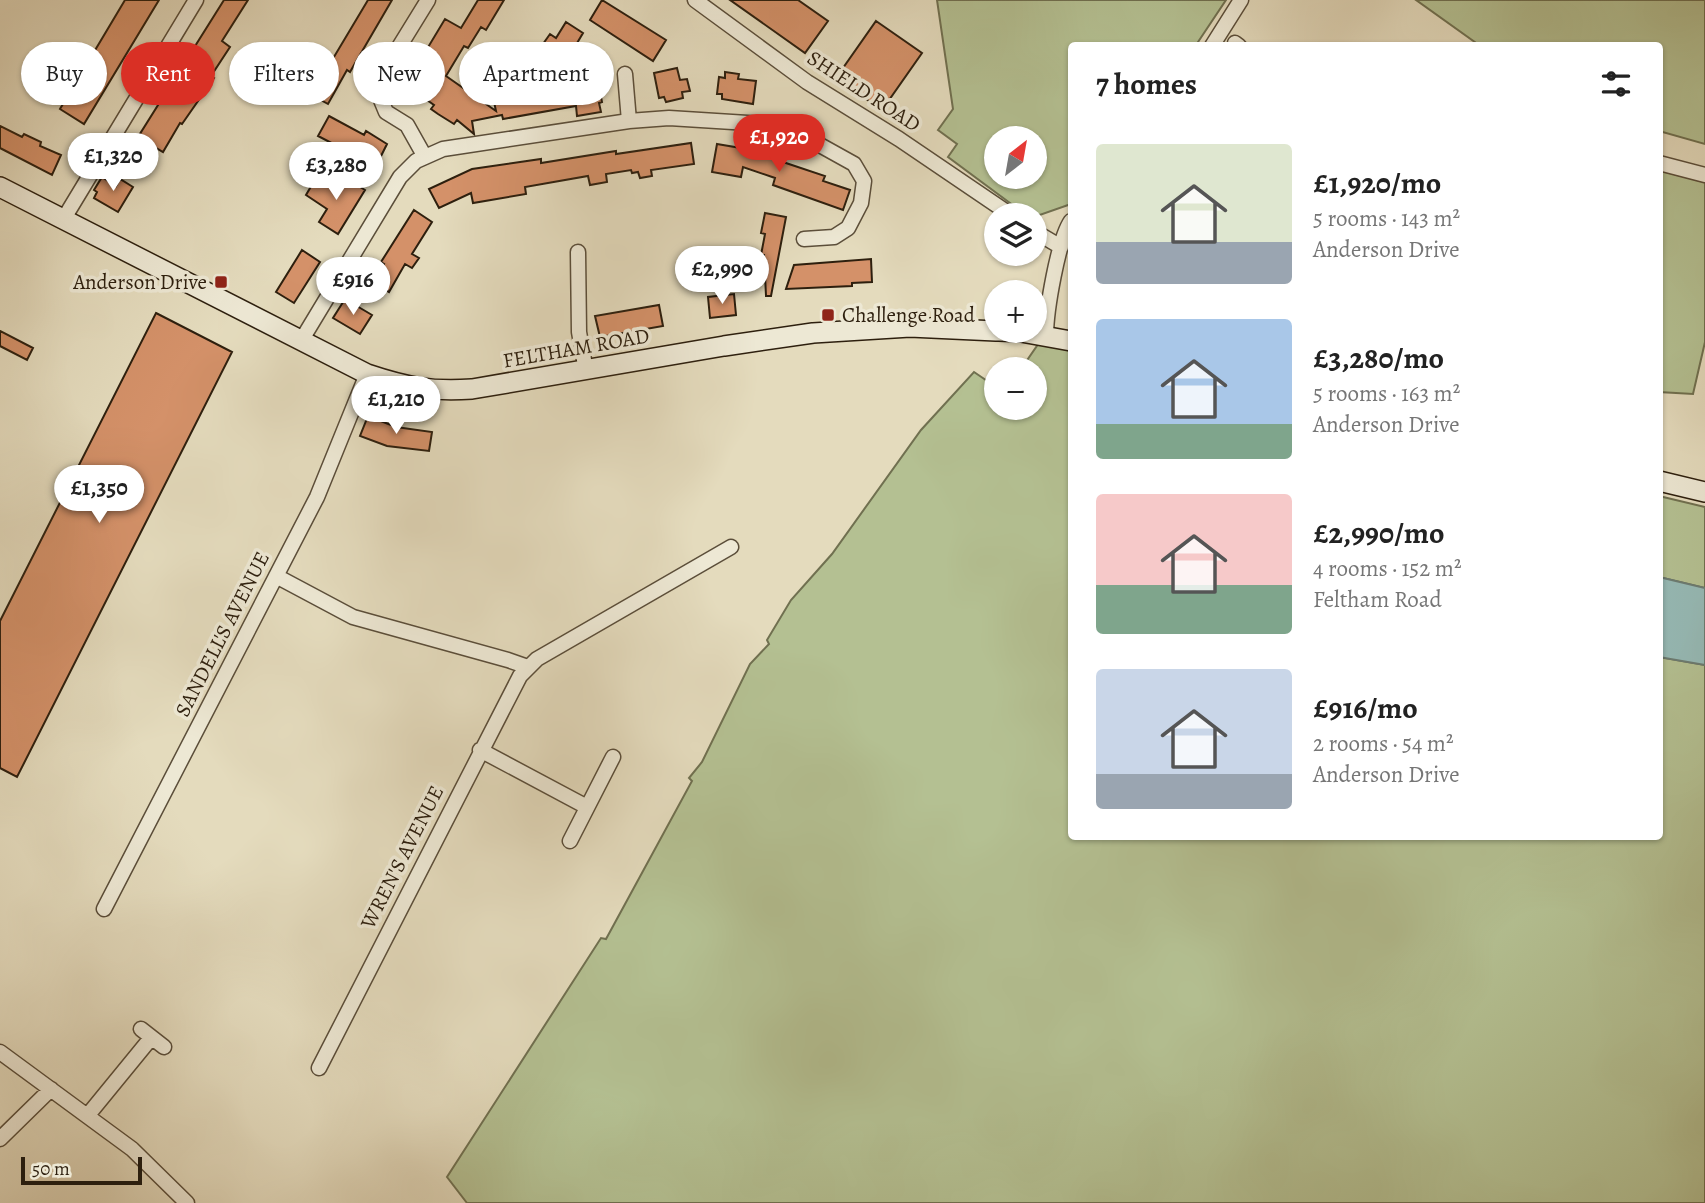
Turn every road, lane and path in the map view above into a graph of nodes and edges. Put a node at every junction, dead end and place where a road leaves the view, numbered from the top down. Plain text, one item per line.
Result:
1 (196, 0) edge
2 (428, 0) edge
3 (695, 0) edge
4 (1241, 0) edge
5 (1215, 42) edge
6 (625, 74) dead end
7 (629, 121) junction
8 (425, 157) junction
9 (1663, 164) edge
10 (1705, 175) edge
11 (0, 187) edge
12 (993, 203) edge
13 (63, 220) junction
14 (1068, 229) edge
15 (804, 239) dead end
16 (1047, 239) edge
17 (1061, 247) junction
18 (578, 252) dead end
19 (984, 330) edge
20 (1047, 330) edge
21 (1047, 336) edge
22 (1068, 340) edge
23 (301, 341) junction
24 (586, 370) junction
25 (367, 374) junction
26 (1663, 482) edge
27 (1705, 492) edge
28 (731, 547) dead end
29 (276, 576) junction
30 (528, 667) junction
31 (480, 750) junction
32 (613, 757) dead end
33 (587, 807) junction
34 (570, 841) dead end
35 (104, 909) dead end
36 (164, 1047) dead end
37 (0, 1052) edge
38 (318, 1068) dead end
39 (51, 1089) junction
40 (88, 1115) junction
41 (0, 1139) edge
42 (187, 1203) edge

1 - 13 street
2 - 8 street
3 - 12 street, SHIELD ROAD
4 - 5 street
6 - 7 street
7 - 8 street
7 - 15 street
8 - 23 street
9 - 10 street
11 - 13 main road, FELTHAM ROAD
13 - 23 main road, FELTHAM ROAD
14 - 17 street
16 - 17 street
17 - 20 street
18 - 24 street
19 - 24 main road, FELTHAM ROAD
21 - 22 main road, FELTHAM ROAD
23 - 25 main road, FELTHAM ROAD
24 - 25 main road, FELTHAM ROAD
25 - 29 street, SANDELL'S AVENUE
26 - 27 main road
28 - 30 street, WREN'S AVENUE
29 - 30 street
29 - 35 street, SANDELL'S AVENUE
30 - 31 street, WREN'S AVENUE
31 - 33 street
31 - 38 street, WREN'S AVENUE
32 - 33 street
33 - 34 street
36 - 40 street
37 - 39 street
39 - 40 street
39 - 41 street
40 - 42 street

